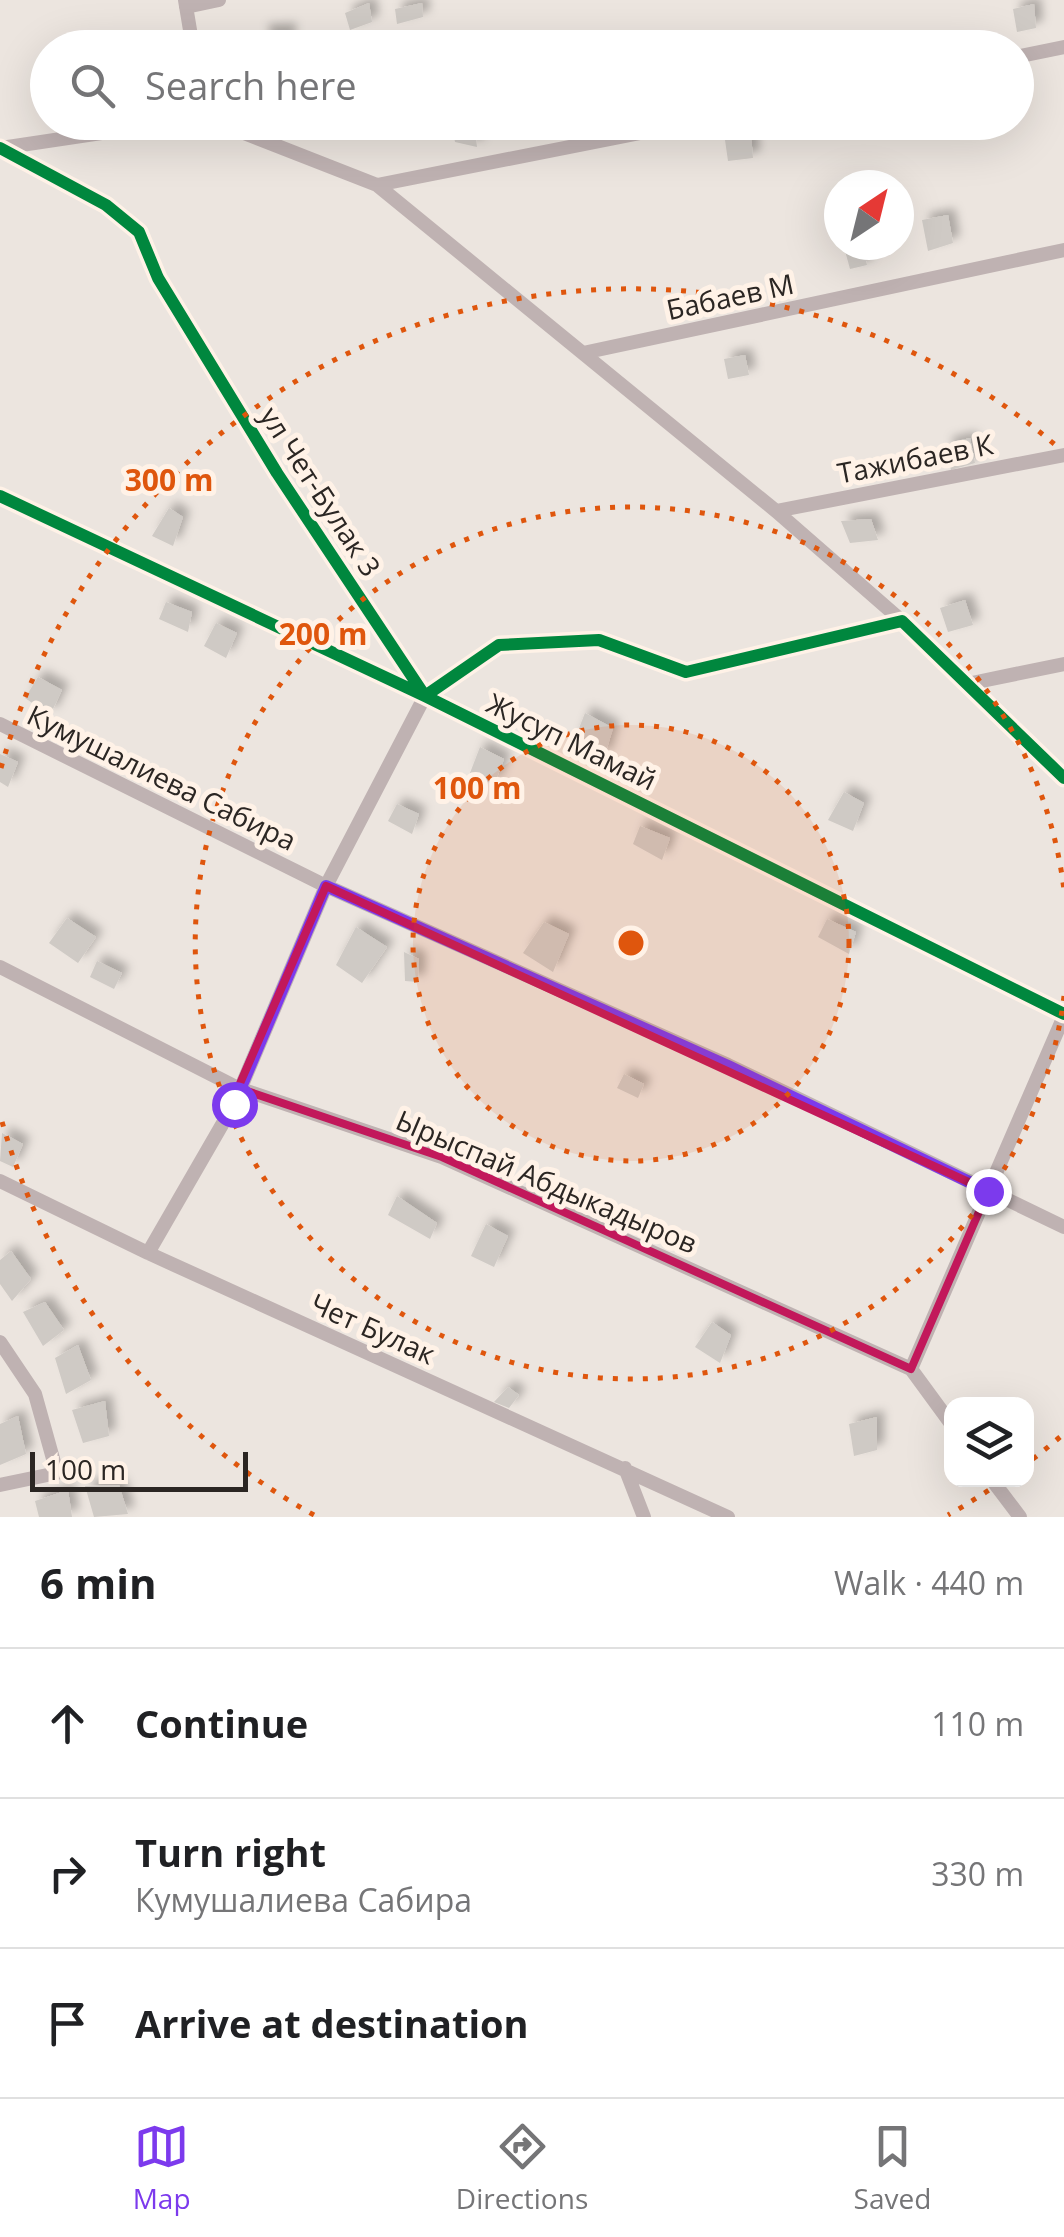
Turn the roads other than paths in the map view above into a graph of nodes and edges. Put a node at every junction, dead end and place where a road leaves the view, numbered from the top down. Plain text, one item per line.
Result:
1 (219, 0) edge
2 (185, 3) edge
3 (190, 30) edge
4 (1064, 47) edge
5 (1034, 53) edge
6 (54, 140) edge
7 (262, 140) edge
8 (605, 140) edge
9 (0, 148) edge
10 (378, 185) junction
11 (1064, 250) edge
12 (583, 353) junction
13 (1064, 454) edge
14 (0, 496) edge
15 (776, 512) junction
16 (902, 621) junction
17 (1064, 664) edge
18 (967, 684) junction
19 (425, 696) junction
20 (0, 724) edge
21 (1064, 778) edge
22 (326, 886) junction
23 (0, 967) edge
24 (1064, 1015) edge
25 (238, 1088) junction
26 (0, 1181) edge
27 (988, 1191) junction
28 (1064, 1227) edge
29 (148, 1253) junction
30 (0, 1342) edge
31 (911, 1370) junction
32 (944, 1413) edge
33 (625, 1468) junction
34 (0, 1485) edge
35 (997, 1487) edge
36 (644, 1517) edge
37 (728, 1517) edge
38 (1020, 1517) edge

1 - 2 street
2 - 3 street
4 - 5 street
6 - 9 street
7 - 10 street
8 - 10 street
9 - 19 street, ул Чет-Булак 3
10 - 12 street
11 - 12 street, Бабаев М
12 - 15 street
13 - 15 street, Тажибаев К
14 - 19 street, Жусуп Мамай
15 - 16 street
16 - 18 street
16 - 19 street
17 - 18 street
18 - 21 street
19 - 22 street
19 - 24 street, Жусуп Мамай
20 - 22 street, Кумушалиева Сабира
22 - 25 street
22 - 27 street, Кумушалиева Сабира
23 - 25 street, Ырыспай Абдыкадыров
24 - 27 street
25 - 29 street
25 - 31 street, Ырыспай Абдыкадыров
26 - 29 street, Чет Булак
27 - 28 street, Кумушалиева Сабира
27 - 31 street
29 - 33 street, Чет Булак
30 - 34 street
31 - 32 street
33 - 36 street
33 - 37 street, Чет Булак
35 - 38 street

